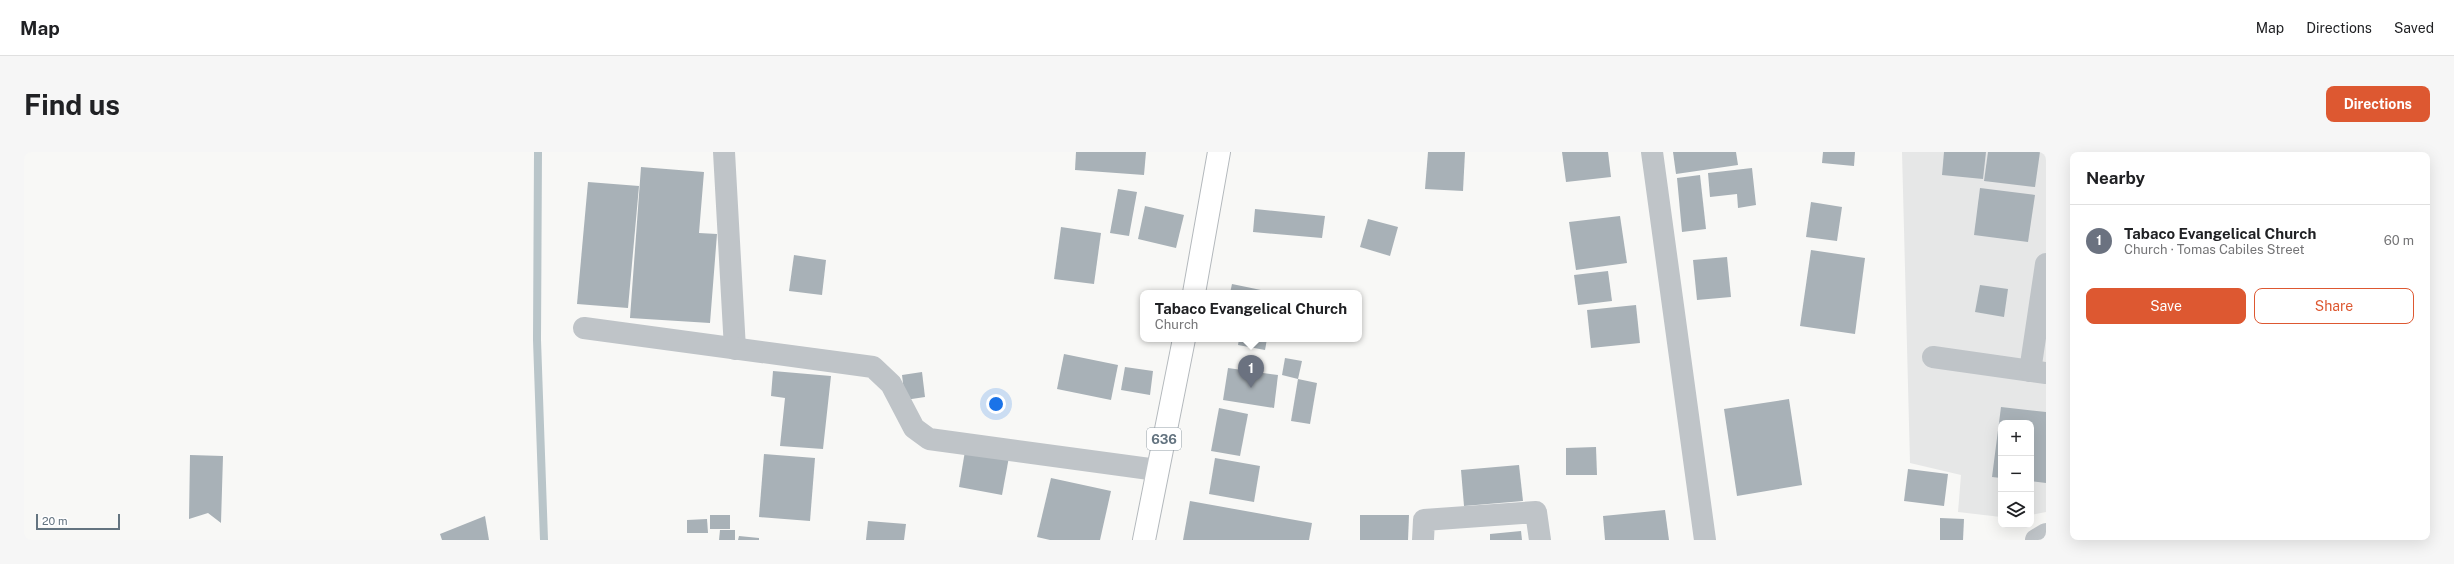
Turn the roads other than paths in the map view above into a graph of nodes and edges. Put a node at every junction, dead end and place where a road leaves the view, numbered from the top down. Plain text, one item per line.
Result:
1 (724, 152) edge
2 (1219, 152) edge
3 (1652, 152) edge
4 (2046, 264) edge
5 (1195, 290) edge
6 (584, 328) dead end
7 (1183, 342) edge
8 (735, 349) junction
9 (1932, 358) dead end
10 (2038, 372) edge
11 (1157, 470) junction
12 (2046, 534) edge
13 (1144, 540) edge
14 (1423, 540) edge
15 (1540, 540) edge
16 (1705, 540) edge
17 (2036, 540) edge

1 - 8 street
2 - 5 main road
3 - 16 street
4 - 10 street
6 - 8 street
7 - 11 main road, 636
8 - 11 street
9 - 10 street
11 - 13 main road, 636
12 - 17 street
14 - 15 street

